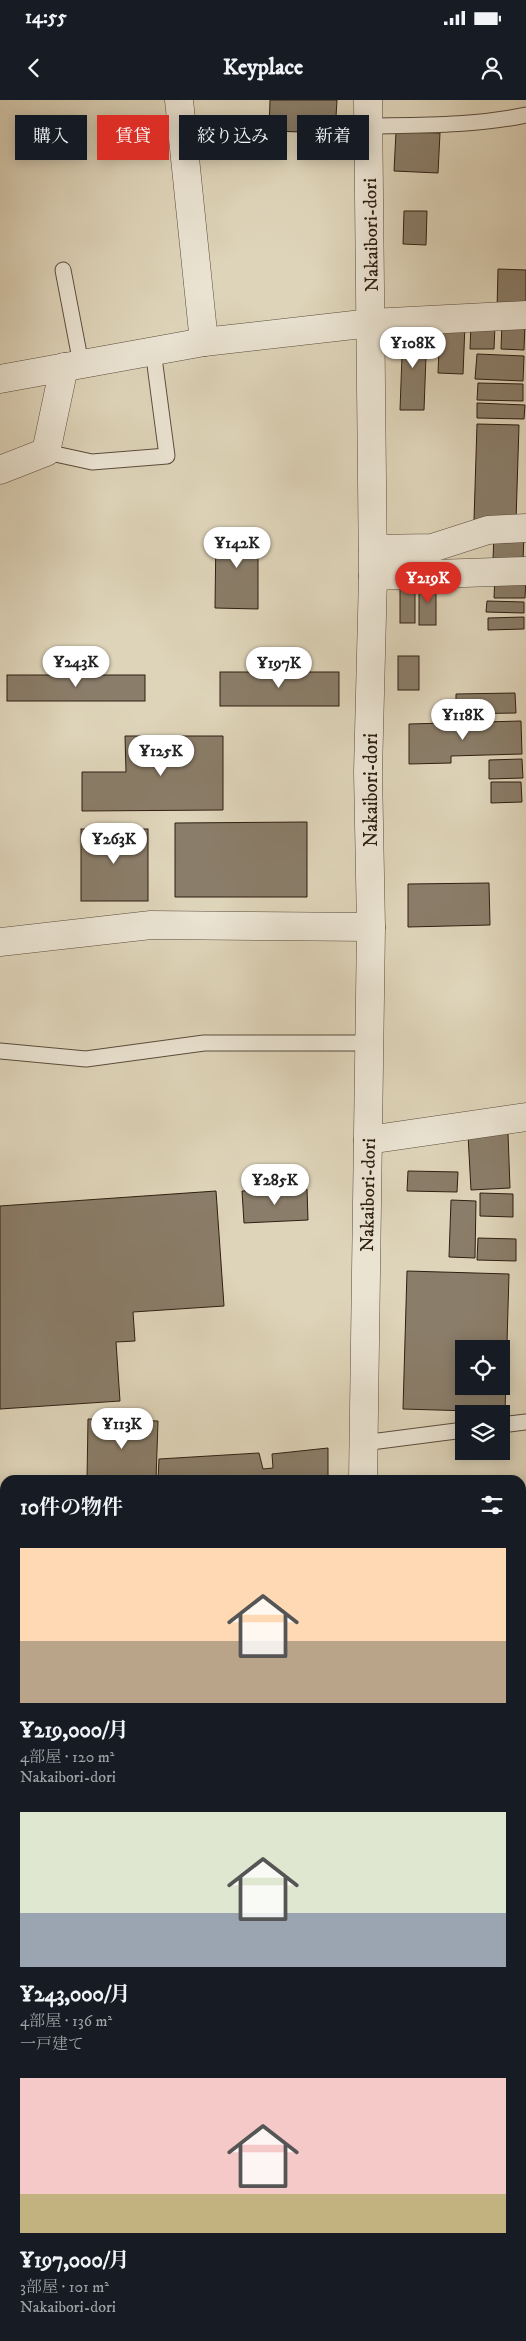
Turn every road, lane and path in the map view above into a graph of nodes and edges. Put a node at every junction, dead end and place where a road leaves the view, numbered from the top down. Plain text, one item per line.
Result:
1 (179, 100) edge
2 (368, 113) edge
3 (526, 115) edge
4 (63, 270) dead end
5 (526, 314) edge
6 (371, 323) junction
7 (204, 342) junction
8 (153, 350) junction
9 (73, 366) junction
10 (0, 379) edge
11 (46, 452) junction
12 (0, 470) edge
13 (526, 528) edge
14 (373, 548) junction
15 (526, 571) edge
16 (373, 576) junction
17 (371, 927) junction
18 (0, 942) edge
19 (370, 1043) junction
20 (0, 1051) edge
21 (526, 1117) edge
22 (368, 1140) junction
23 (526, 1422) edge
24 (510, 1424) edge
25 (455, 1431) edge
26 (363, 1443) junction
27 (363, 1475) edge

1 - 7 street
2 - 3 lane
2 - 6 street, Nakaibori-dori
4 - 9 lane
5 - 6 street
6 - 7 street
6 - 14 street, Nakaibori-dori
7 - 8 street
8 - 9 street
8 - 11 lane
9 - 10 street
9 - 11 street
11 - 12 street
13 - 14 street
14 - 16 street, Nakaibori-dori
15 - 16 street
16 - 17 street, Nakaibori-dori
17 - 18 street
17 - 19 street, Nakaibori-dori
19 - 20 lane
19 - 22 street, Nakaibori-dori
21 - 22 street
22 - 26 street, Nakaibori-dori
23 - 24 lane
25 - 26 lane
26 - 27 street, Nakaibori-dori

